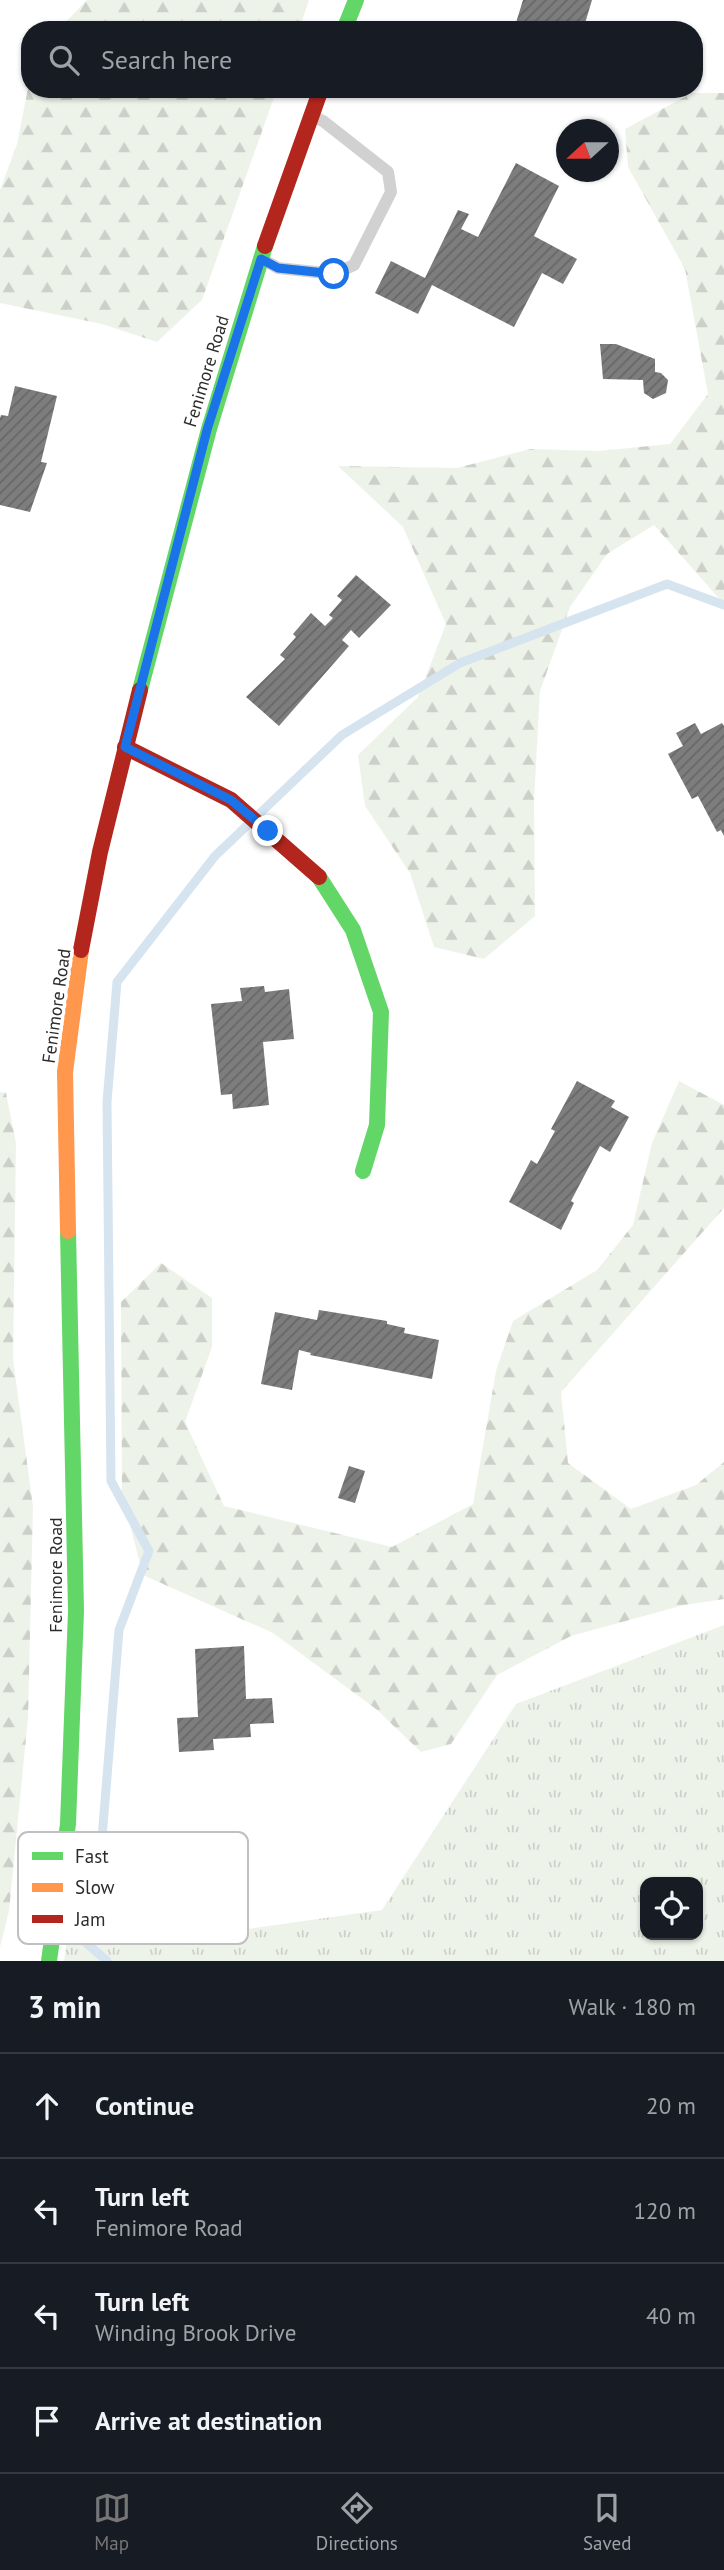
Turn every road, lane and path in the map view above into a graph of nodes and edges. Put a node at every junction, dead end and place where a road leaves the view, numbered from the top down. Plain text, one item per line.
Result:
1 (356, 0) edge
2 (348, 21) edge
3 (318, 98) edge
4 (311, 116) junction
5 (261, 259) junction
6 (125, 747) junction
7 (363, 1171) dead end
8 (67, 1832) edge

1 - 2 street
3 - 4 street, Fenimore Road
4 - 5 street, Fenimore Road
4 - 5 lane
5 - 6 street, Fenimore Road
6 - 7 street
6 - 8 street, Fenimore Road

